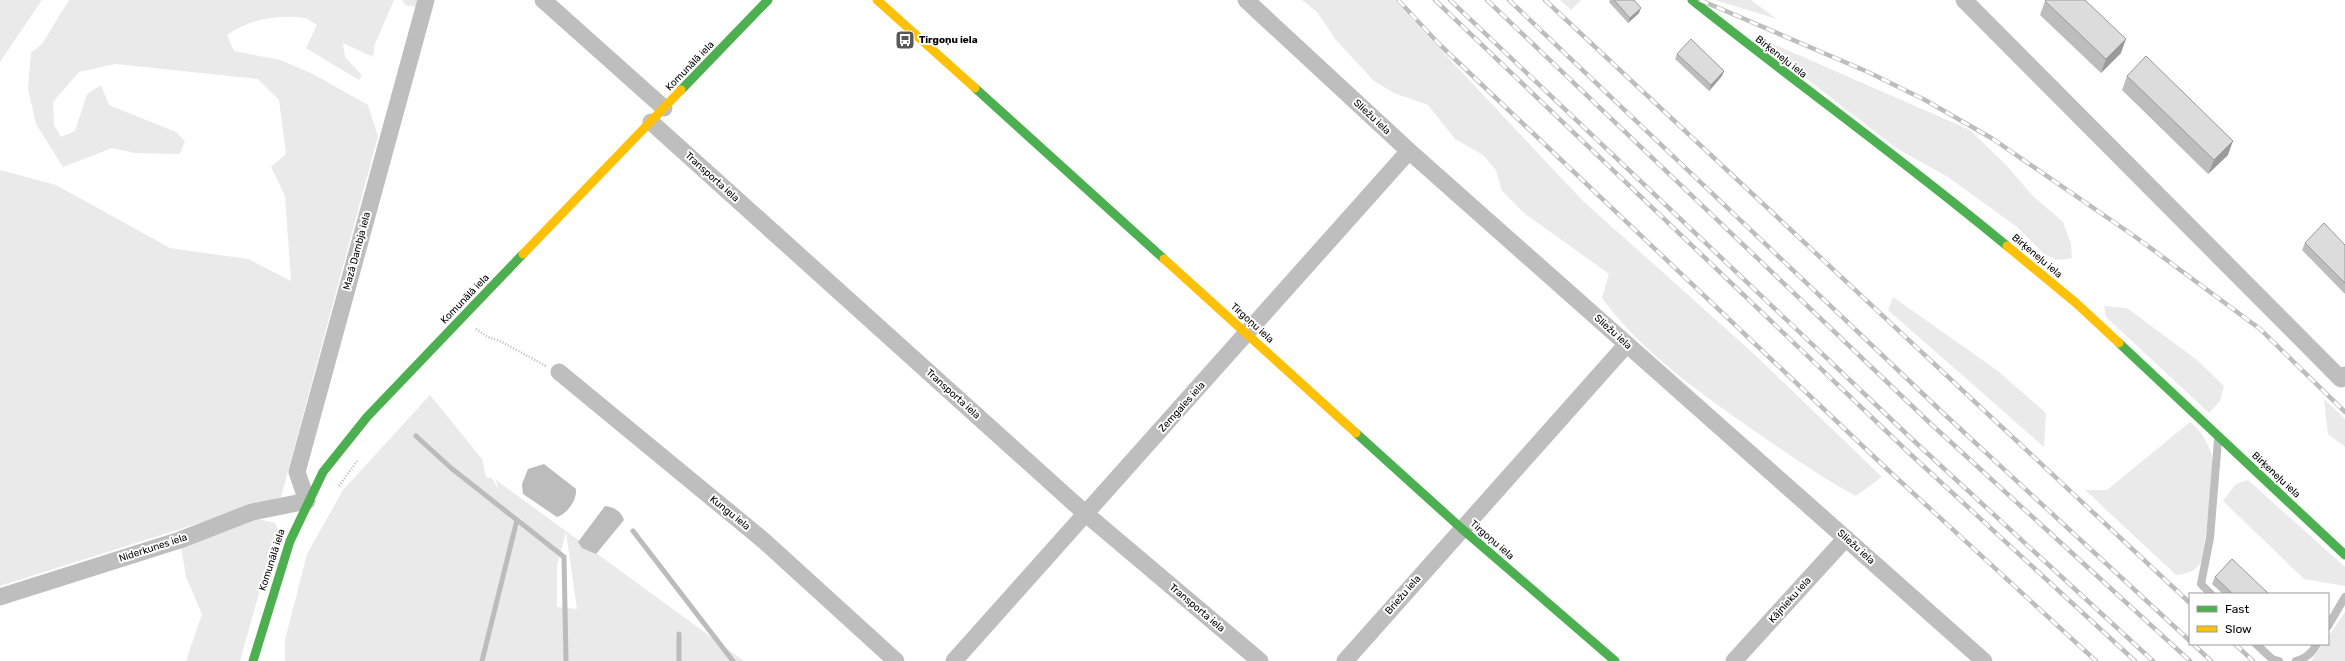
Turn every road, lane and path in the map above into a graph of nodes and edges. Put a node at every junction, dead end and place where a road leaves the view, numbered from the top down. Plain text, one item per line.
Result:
1 (426, 0) edge
2 (543, 0) edge
3 (768, 0) edge
4 (877, 0) edge
5 (1246, 0) edge
6 (1692, 0) edge
7 (1964, 0) edge
8 (664, 108) junction
9 (651, 122) junction
10 (1409, 151) junction
11 (1248, 334) junction
12 (484, 335) dead end
13 (1626, 344) junction
14 (559, 372) joint
15 (2345, 375) edge
16 (2218, 435) junction
17 (360, 457) dead end
18 (336, 490) dead end
19 (307, 501) junction
20 (1086, 514) junction
21 (1461, 528) junction
22 (1846, 538) junction
23 (2345, 555) edge
24 (2210, 593) edge
25 (0, 597) edge
26 (2345, 597) edge
27 (2329, 624) edge
28 (2257, 645) edge
29 (2317, 645) edge
30 (253, 661) edge
31 (896, 661) edge
32 (954, 661) edge
33 (1260, 661) edge
34 (1345, 661) edge
35 (1615, 661) edge
36 (1734, 661) edge
37 (1984, 661) edge
38 (2279, 661) edge
39 (2296, 661) edge

1 - 19 street, Mazā Dambja iela
2 - 8 street
3 - 8 street, Komunālā iela
4 - 11 street, Tirgoņu iela
5 - 10 street, Sliežu iela
6 - 16 street, Birķeneļu iela
7 - 15 street
8 - 9 street, Komunālā iela
9 - 19 street, Komunālā iela
9 - 20 street, Transporta iela
10 - 11 street, Zemgales iela
10 - 13 street, Sliežu iela
11 - 20 street, Zemgales iela
11 - 21 street, Tirgoņu iela
12 - 14 path
13 - 21 street, Briežu iela
13 - 22 street, Sliežu iela
14 - 31 street, Kungu iela
16 - 23 street, Birķeneļu iela
16 - 24 lane
17 - 18 path
19 - 25 street, Niderkunes iela
19 - 30 street, Komunālā iela
20 - 32 street, Zemgales iela
20 - 33 street, Transporta iela
21 - 34 street, Briežu iela
21 - 35 street, Tirgoņu iela
22 - 36 street, Kājnieku iela
22 - 37 street, Sliežu iela
26 - 27 lane
28 - 38 lane
29 - 39 lane

